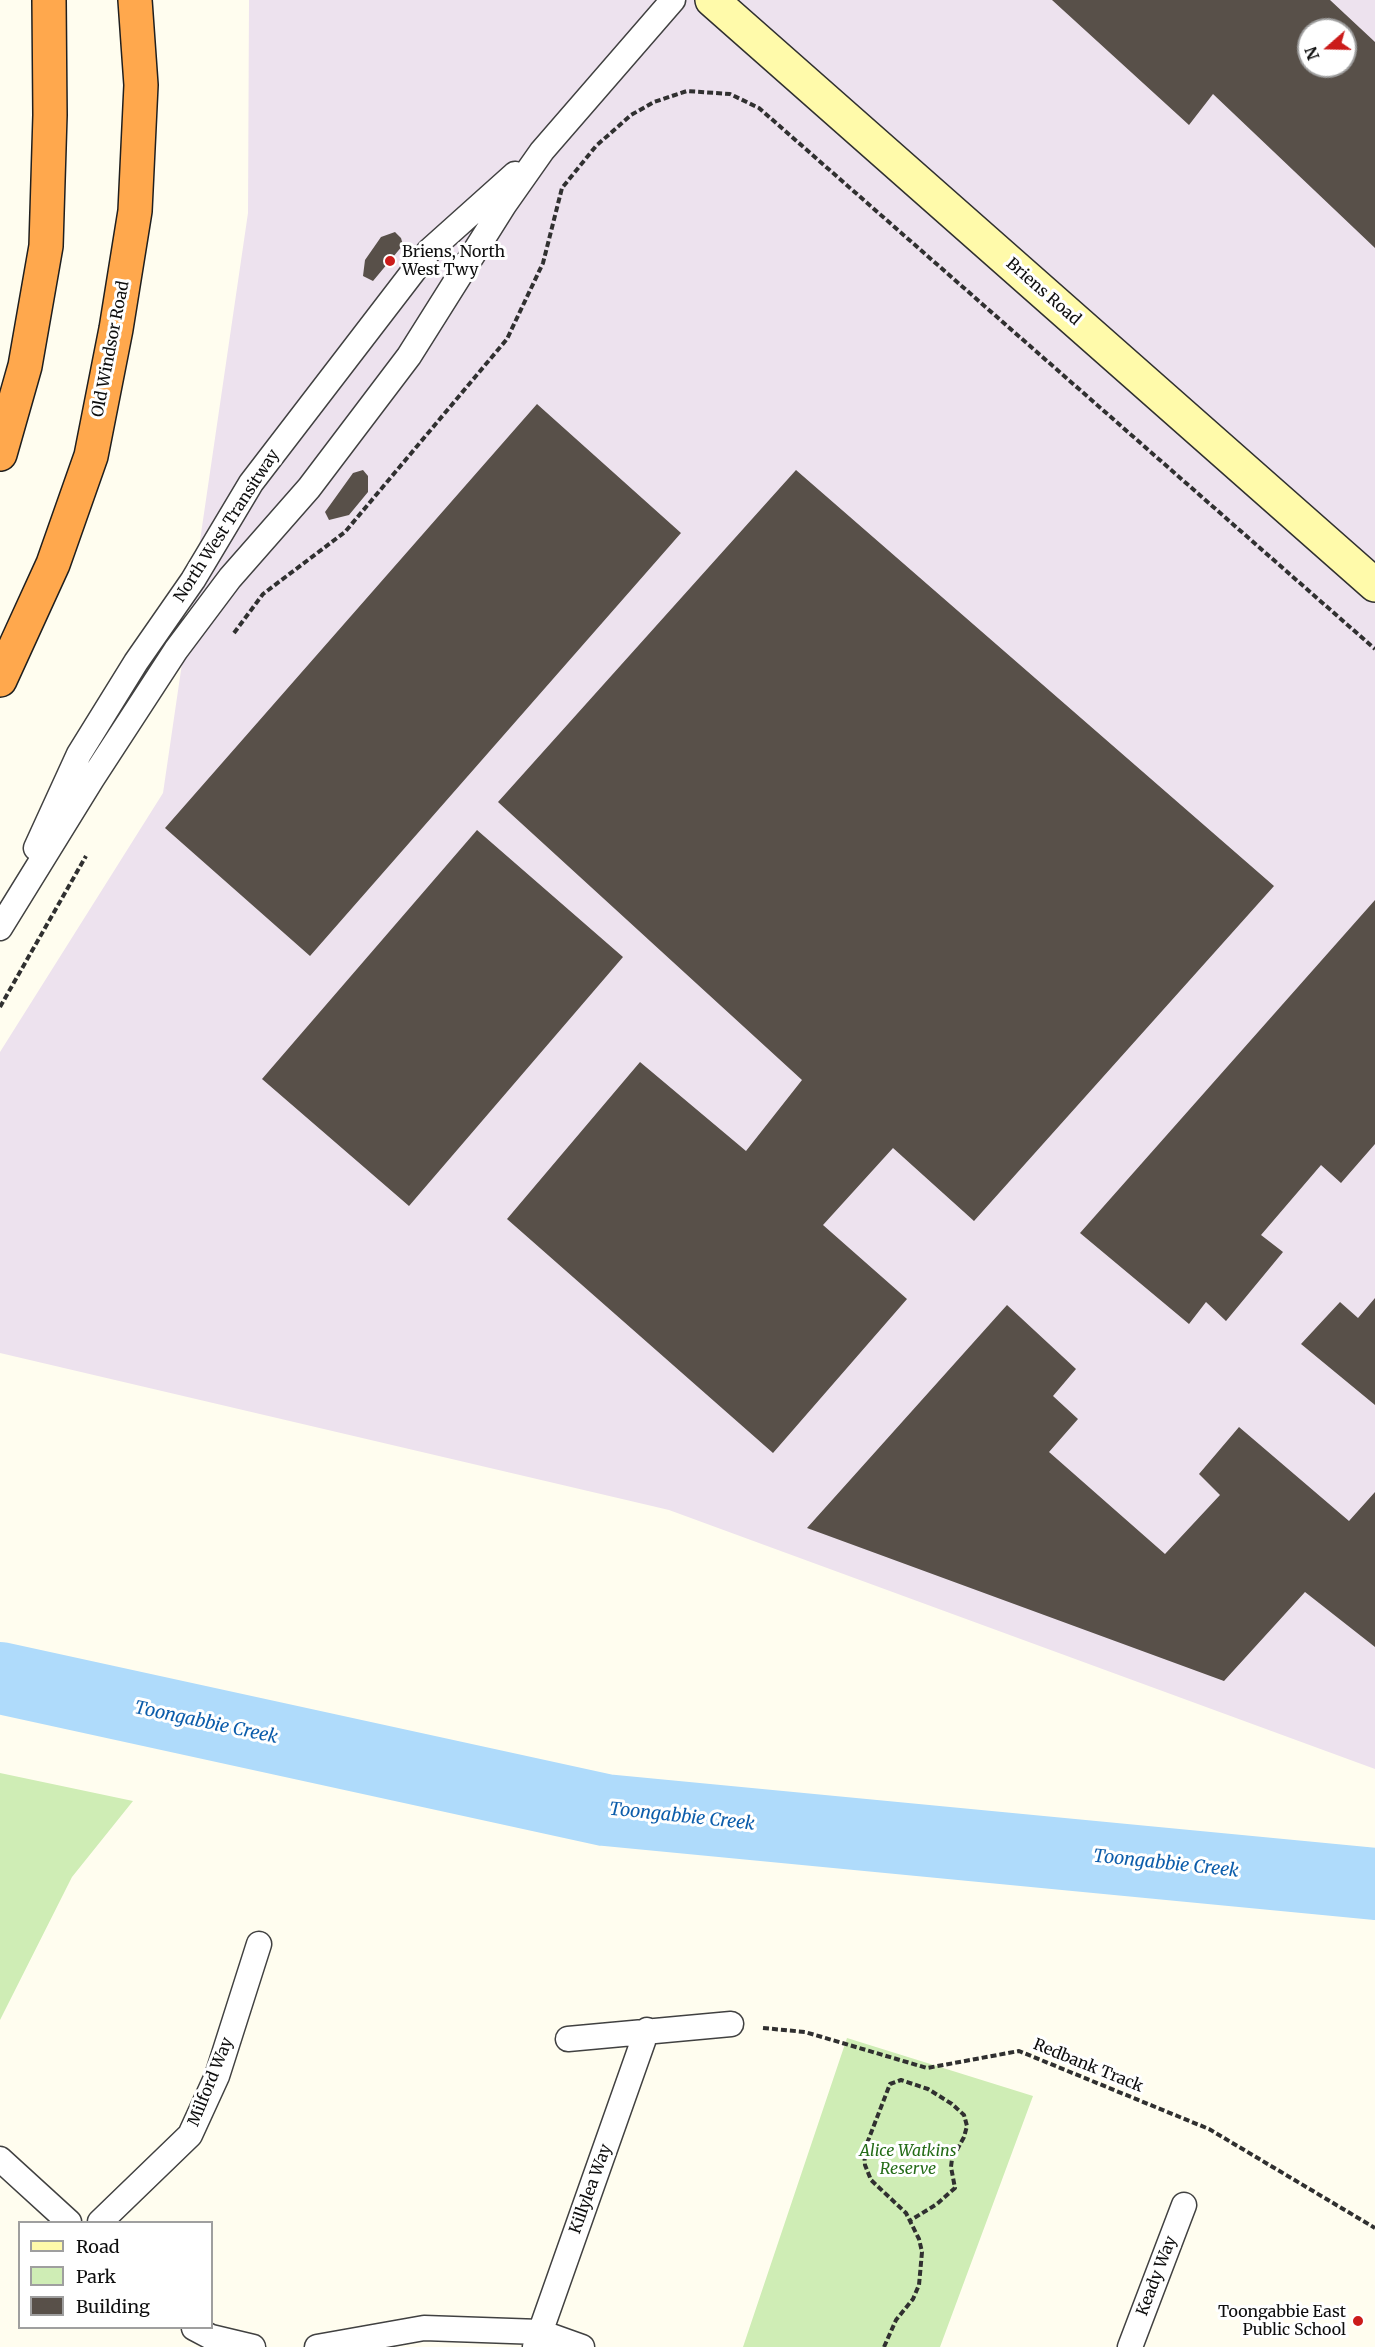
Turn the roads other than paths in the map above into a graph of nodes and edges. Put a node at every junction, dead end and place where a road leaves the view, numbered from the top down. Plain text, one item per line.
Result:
1 (49, 0) edge
2 (135, 0) edge
3 (673, 0) edge
4 (712, 0) edge
5 (542, 151) junction
6 (0, 454) edge
7 (1375, 585) edge
8 (0, 680) edge
9 (2, 925) edge
10 (259, 1944) dead end
11 (731, 2024) road end
12 (647, 2030) junction
13 (568, 2039) dead end
14 (0, 2159) edge
15 (1184, 2205) dead end
16 (67, 2221) edge
17 (102, 2221) edge
18 (204, 2337) edge
19 (538, 2340) edge
20 (253, 2347) edge
21 (316, 2347) edge
22 (582, 2347) edge
23 (1130, 2347) edge

1 - 6 highway
2 - 8 highway, Old Windsor Road
3 - 5 lane, North West Transitway
4 - 7 street, Briens Road
5 - 9 lane, North West Transitway
5 - 9 lane, North West Transitway
10 - 17 lane, Milford Way
11 - 12 lane
12 - 13 lane
12 - 19 lane, Killylea Way
14 - 16 lane
15 - 23 lane, Keady Way
18 - 20 lane
19 - 21 lane
19 - 22 lane

